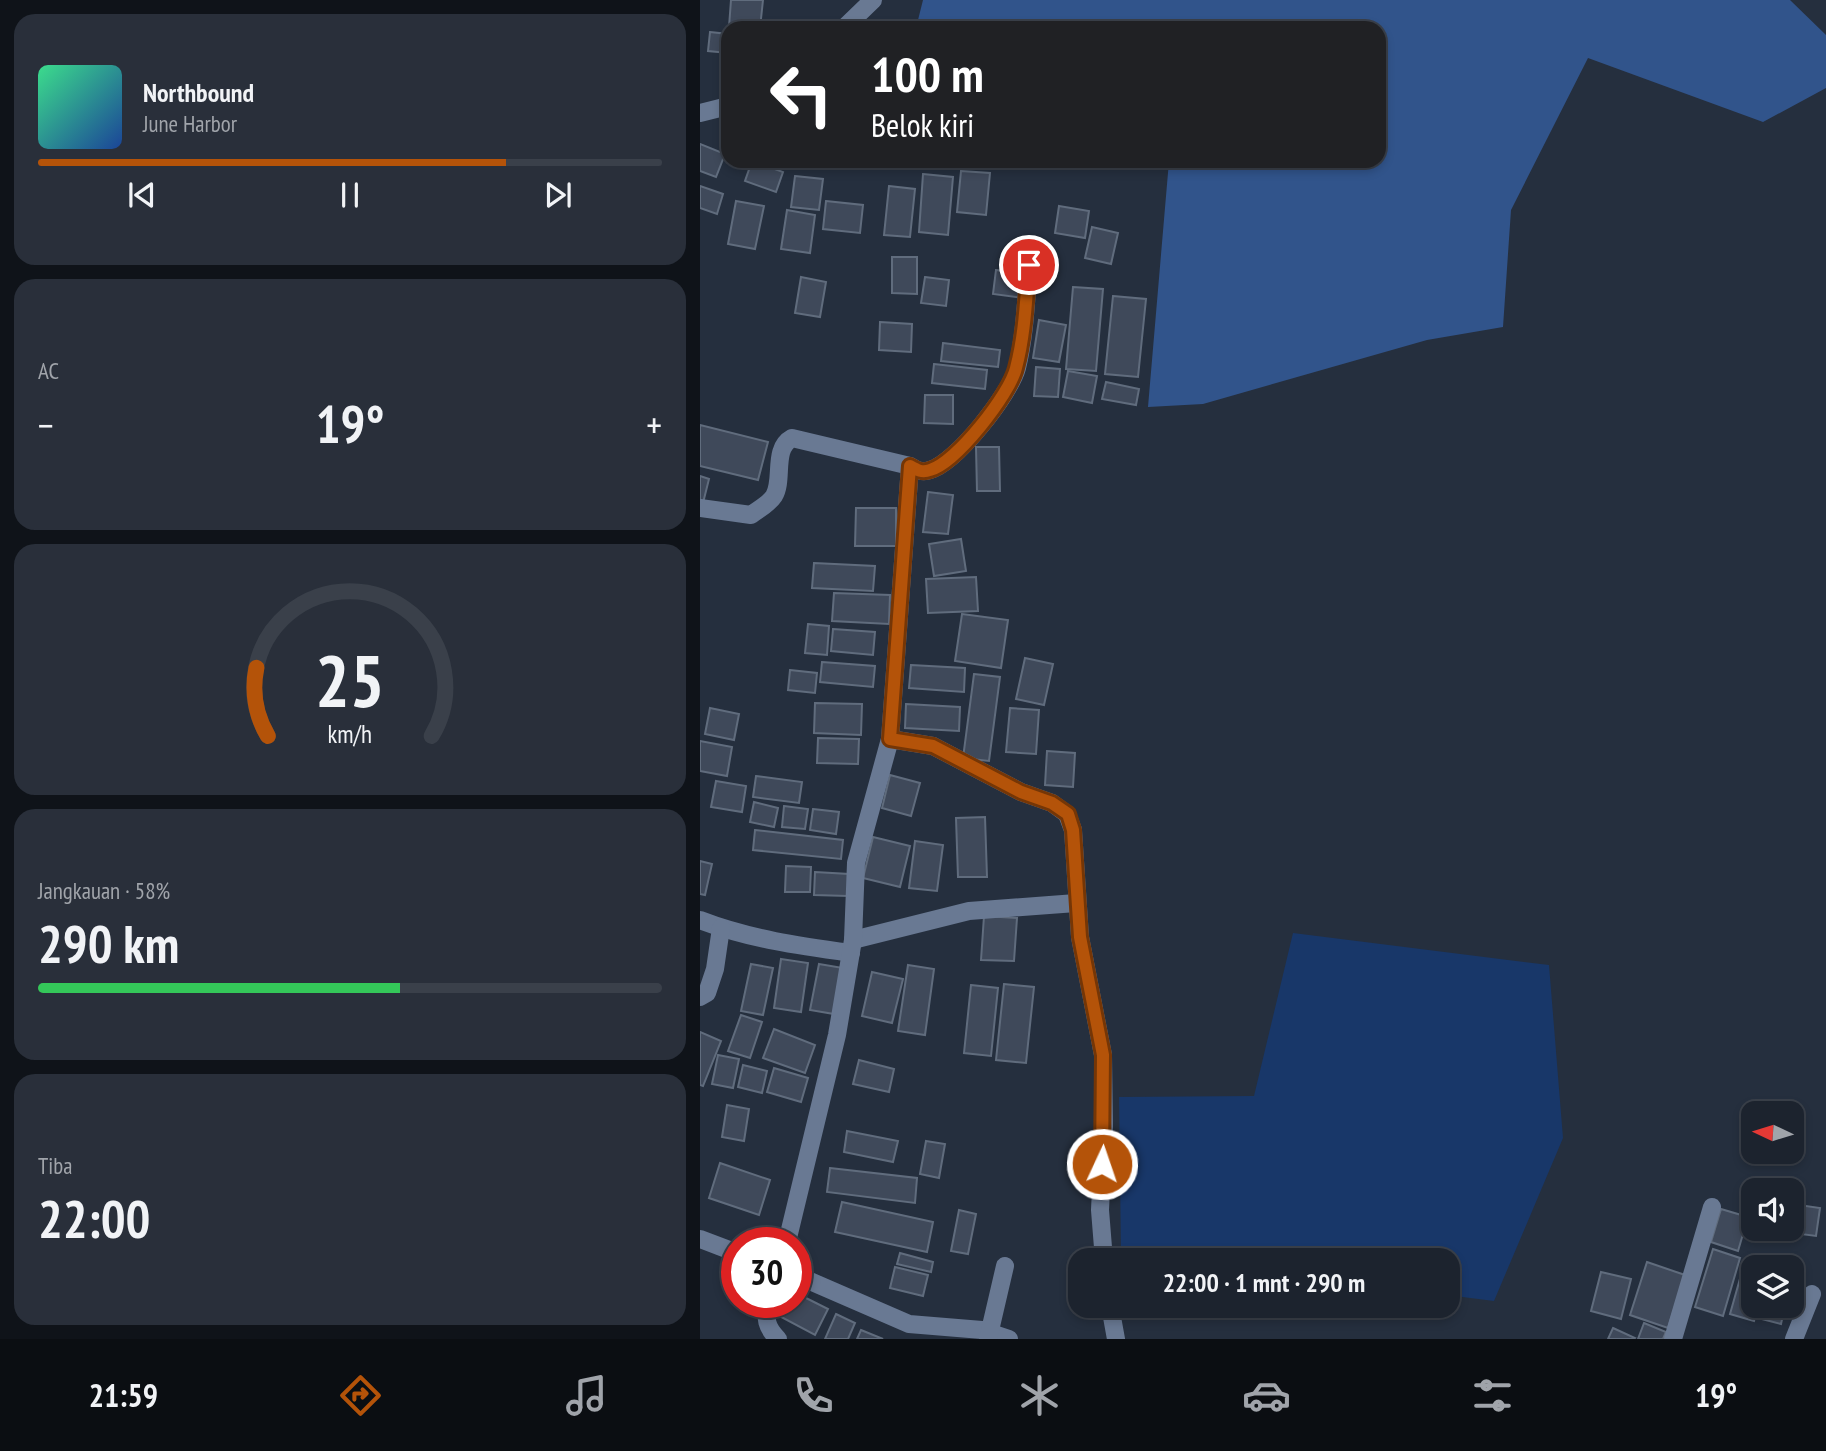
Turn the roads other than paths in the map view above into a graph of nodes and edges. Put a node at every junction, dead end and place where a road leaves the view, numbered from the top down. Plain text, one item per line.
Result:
1 (873, 0) edge
2 (851, 21) edge
3 (721, 108) edge
4 (700, 113) edge
5 (1029, 265) dead end
6 (910, 466) junction
7 (700, 508) edge
8 (890, 739) junction
9 (1076, 903) junction
10 (700, 920) edge
11 (721, 928) junction
12 (852, 947) junction
13 (700, 997) edge
14 (1712, 1207) dead end
15 (791, 1227) edge
16 (700, 1239) edge
17 (721, 1246) edge
18 (1103, 1248) edge
19 (1005, 1266) dead end
20 (812, 1282) edge
21 (1812, 1294) dead end
22 (766, 1318) edge
23 (1112, 1318) edge
24 (989, 1335) edge
25 (778, 1339) edge
26 (1009, 1339) edge
27 (1116, 1339) edge
28 (1673, 1339) edge
29 (1794, 1339) edge

1 - 2 street
3 - 4 street
5 - 6 street
6 - 7 street
6 - 8 street
8 - 9 street
8 - 12 street
9 - 12 street
9 - 18 street
10 - 11 street
11 - 12 street
11 - 13 street
12 - 15 street
14 - 28 street
16 - 17 street
19 - 24 street
20 - 24 street
21 - 29 street
22 - 25 street
23 - 27 street
24 - 26 street

